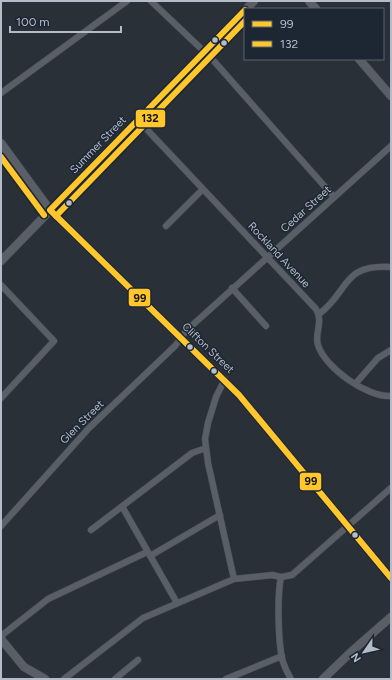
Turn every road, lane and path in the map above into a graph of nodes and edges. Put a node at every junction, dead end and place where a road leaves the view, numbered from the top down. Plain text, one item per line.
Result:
1 (127, 1) edge
2 (151, 1) edge
3 (244, 10) edge
4 (204, 51) junction
5 (360, 60) edge
6 (1, 93) edge
7 (391, 96) edge
8 (138, 120) junction
9 (2, 145) edge
10 (391, 146) edge
11 (203, 189) junction
12 (334, 197) junction
13 (50, 210) junction
14 (166, 226) dead end
15 (267, 257) junction
16 (1, 261) edge
17 (391, 267) edge
18 (1, 285) edge
19 (232, 288) junction
20 (319, 314) junction
21 (266, 326) dead end
22 (182, 337) junction
23 (391, 350) edge
24 (225, 379) junction
25 (355, 384) junction
26 (391, 396) edge
27 (1, 398) edge
28 (206, 448) junction
29 (391, 488) edge
30 (123, 508) junction
31 (220, 515) junction
32 (1, 526) edge
33 (348, 526) junction
34 (91, 530) dead end
35 (149, 554) junction
36 (281, 578) junction
37 (391, 578) edge
38 (234, 579) junction
39 (177, 603) junction
40 (391, 617) edge
41 (1, 636) edge
42 (1, 639) edge
43 (282, 656) junction
44 (138, 660) dead end
45 (45, 679) edge
46 (64, 679) edge
47 (115, 679) edge
48 (226, 679) edge
49 (291, 679) edge
50 (323, 679) edge

1 - 6 street
2 - 4 street
3 - 4 street, Summer Street
4 - 8 street, Summer Street
4 - 12 street
5 - 7 street
8 - 11 street, Rockland Avenue
8 - 13 street, Summer Street
9 - 13 street, Clifton Street
10 - 12 street, Cedar Street
11 - 14 street
11 - 15 street, Rockland Avenue
12 - 15 street, Cedar Street
13 - 16 street, Summer Street
13 - 22 street, Clifton Street
15 - 19 street, Cedar Street
15 - 20 street, Rockland Avenue
17 - 20 street
18 - 27 street
19 - 21 street
19 - 22 street, Cedar Street
20 - 25 street
22 - 24 street, Clifton Street
22 - 32 street, Glen Street
23 - 25 street
24 - 28 street
24 - 33 street, Clifton Street
25 - 26 street
28 - 30 street
28 - 31 street
29 - 33 street
30 - 34 street
30 - 35 street
31 - 35 street
31 - 38 street
33 - 36 street
33 - 37 street, Clifton Street
35 - 39 street
35 - 41 street
36 - 38 street
36 - 43 street
38 - 39 street
39 - 46 street
40 - 50 street
42 - 45 street
43 - 48 street
43 - 49 street
44 - 47 street

